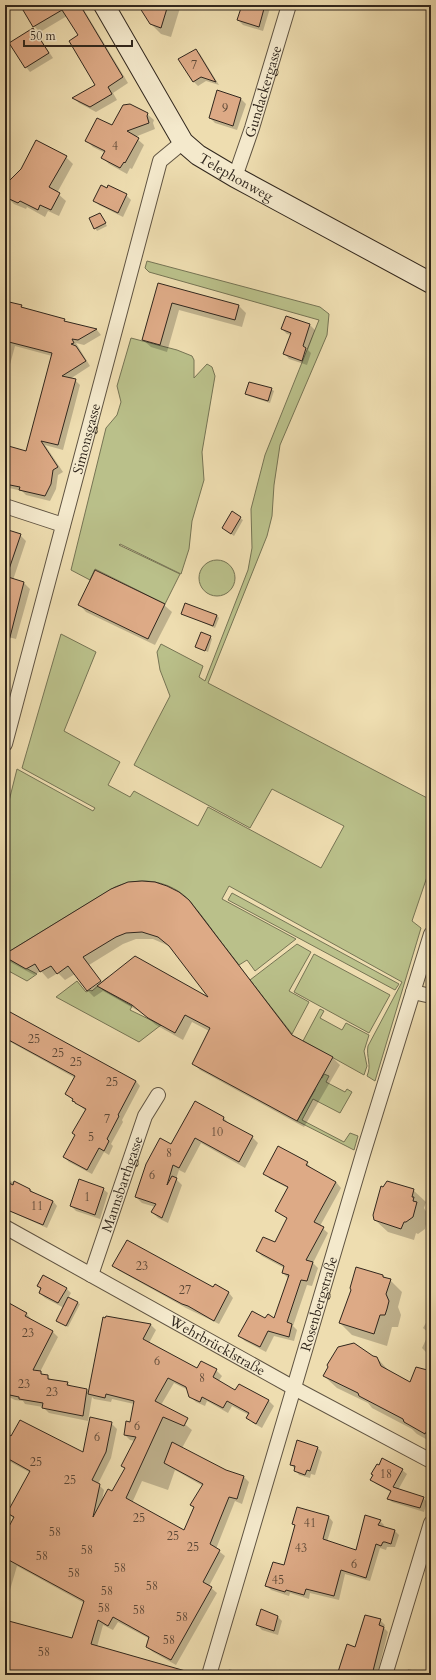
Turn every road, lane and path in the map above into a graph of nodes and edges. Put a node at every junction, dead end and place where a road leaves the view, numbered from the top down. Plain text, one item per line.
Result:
1 (104, 5) edge
2 (289, 5) edge
3 (182, 142) junction
4 (235, 176) junction
5 (431, 283) edge
6 (5, 506) edge
7 (63, 526) junction
8 (5, 744) edge
9 (431, 934) edge
10 (413, 992) junction
11 (431, 996) edge
12 (158, 1095) dead end
13 (5, 1227) edge
14 (91, 1275) junction
15 (294, 1388) junction
16 (431, 1461) edge
17 (431, 1522) edge
18 (209, 1675) edge
19 (385, 1675) edge

1 - 3 street, Telephonweg
2 - 4 street, Gundackergasse
3 - 4 street, Telephonweg
3 - 7 street, Simonsgasse
4 - 5 street, Telephonweg
6 - 7 street
7 - 8 street, Simonsgasse
9 - 10 street, Rosenbergstraße
10 - 11 street
10 - 15 street, Rosenbergstraße
12 - 14 street, Mannsbarthgasse
13 - 14 street, Wehrbrücklstraße
14 - 15 street, Wehrbrücklstraße
15 - 16 street, Wehrbrücklstraße
15 - 18 street, Rosenbergstraße
17 - 19 street

